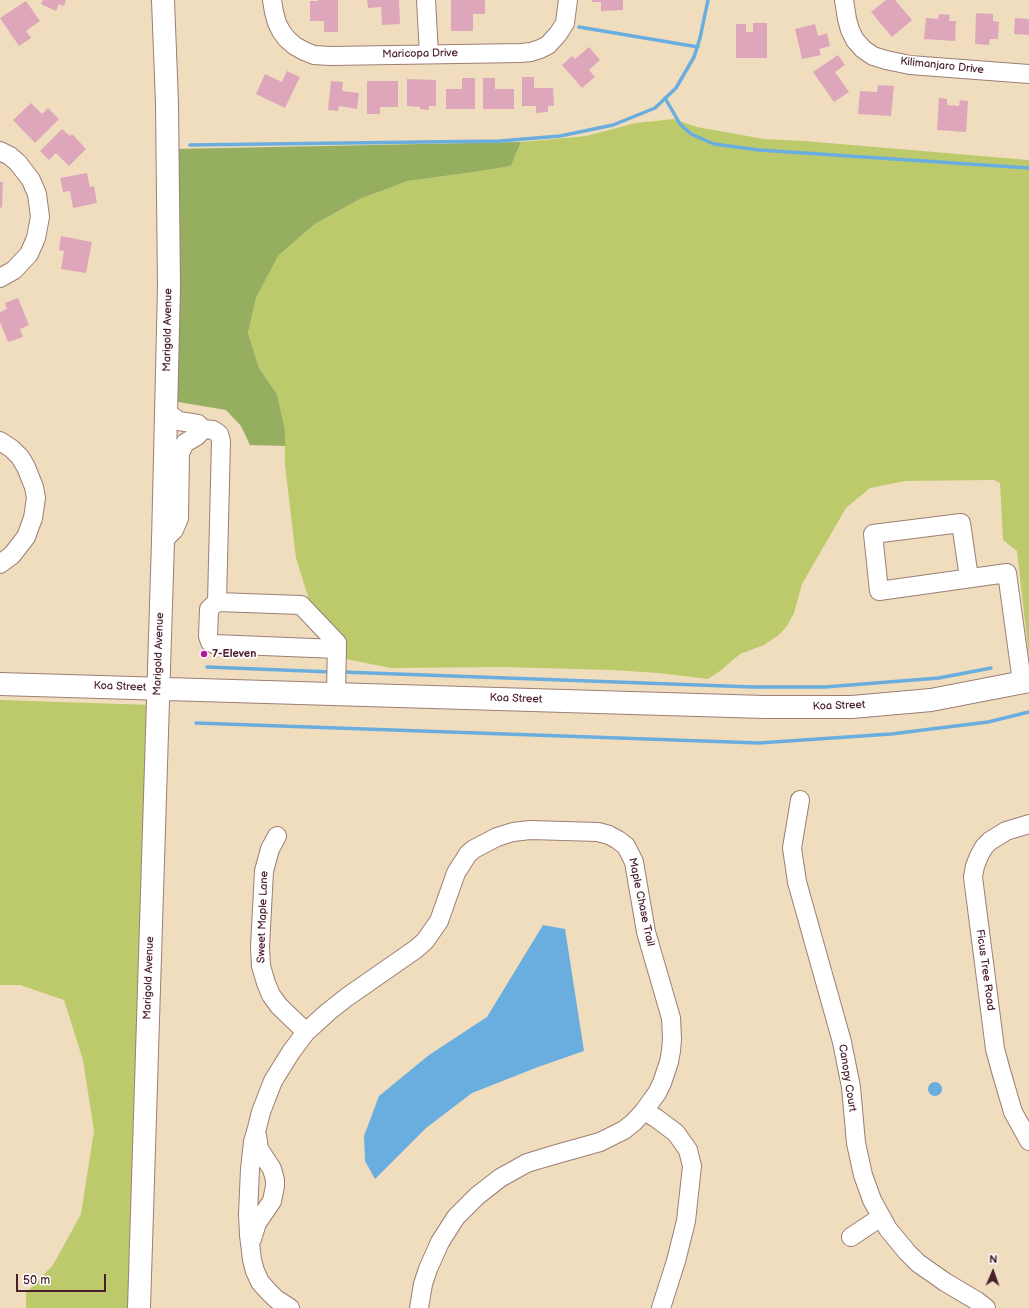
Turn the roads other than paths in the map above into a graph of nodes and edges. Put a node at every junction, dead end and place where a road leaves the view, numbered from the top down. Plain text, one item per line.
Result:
1 (163, 0) edge
2 (272, 0) edge
3 (426, 0) edge
4 (568, 0) edge
5 (844, 0) edge
6 (429, 54) junction
7 (1029, 74) edge
8 (0, 151) edge
9 (0, 278) edge
10 (166, 412) junction
11 (204, 429) junction
12 (0, 441) edge
13 (163, 541) junction
14 (0, 564) edge
15 (969, 578) junction
16 (217, 602) junction
17 (337, 649) junction
18 (1025, 682) edge
19 (0, 684) edge
20 (158, 688) junction
21 (336, 694) junction
22 (800, 800) dead end
23 (1029, 824) edge
24 (277, 836) dead end
25 (306, 1032) junction
26 (644, 1111) junction
27 (256, 1128) junction
28 (1029, 1141) edge
29 (881, 1218) junction
30 (851, 1237) dead end
31 (250, 1248) junction
32 (139, 1308) edge
33 (290, 1308) edge
34 (419, 1308) edge
35 (660, 1308) edge
36 (986, 1308) edge

1 - 10 main road, Marigold Avenue
2 - 6 street, Maricopa Drive
3 - 6 street
4 - 6 street, Maricopa Drive
5 - 7 street, Kilimanjaro Drive
8 - 9 street
10 - 11 street
10 - 13 main road, Marigold Avenue
11 - 13 street
11 - 16 street
12 - 14 street
13 - 20 main road, Marigold Avenue
15 - 15 street
15 - 18 street
16 - 17 street
16 - 17 street
17 - 21 street
18 - 21 main road, Koa Street
19 - 20 main road, Koa Street
20 - 21 main road, Koa Street
20 - 32 main road, Marigold Avenue
22 - 29 street, Canopy Court
23 - 28 street, Ficus Tree Road
24 - 25 street, Sweet Maple Lane
25 - 26 street, Maple Chase Trail
25 - 27 street, Maple Chase Trail
26 - 34 street, Maple Chase Trail
26 - 35 street
27 - 31 street, Maple Chase Trail
27 - 31 street
29 - 30 street
29 - 36 street, Canopy Court
31 - 33 street, Maple Chase Trail

